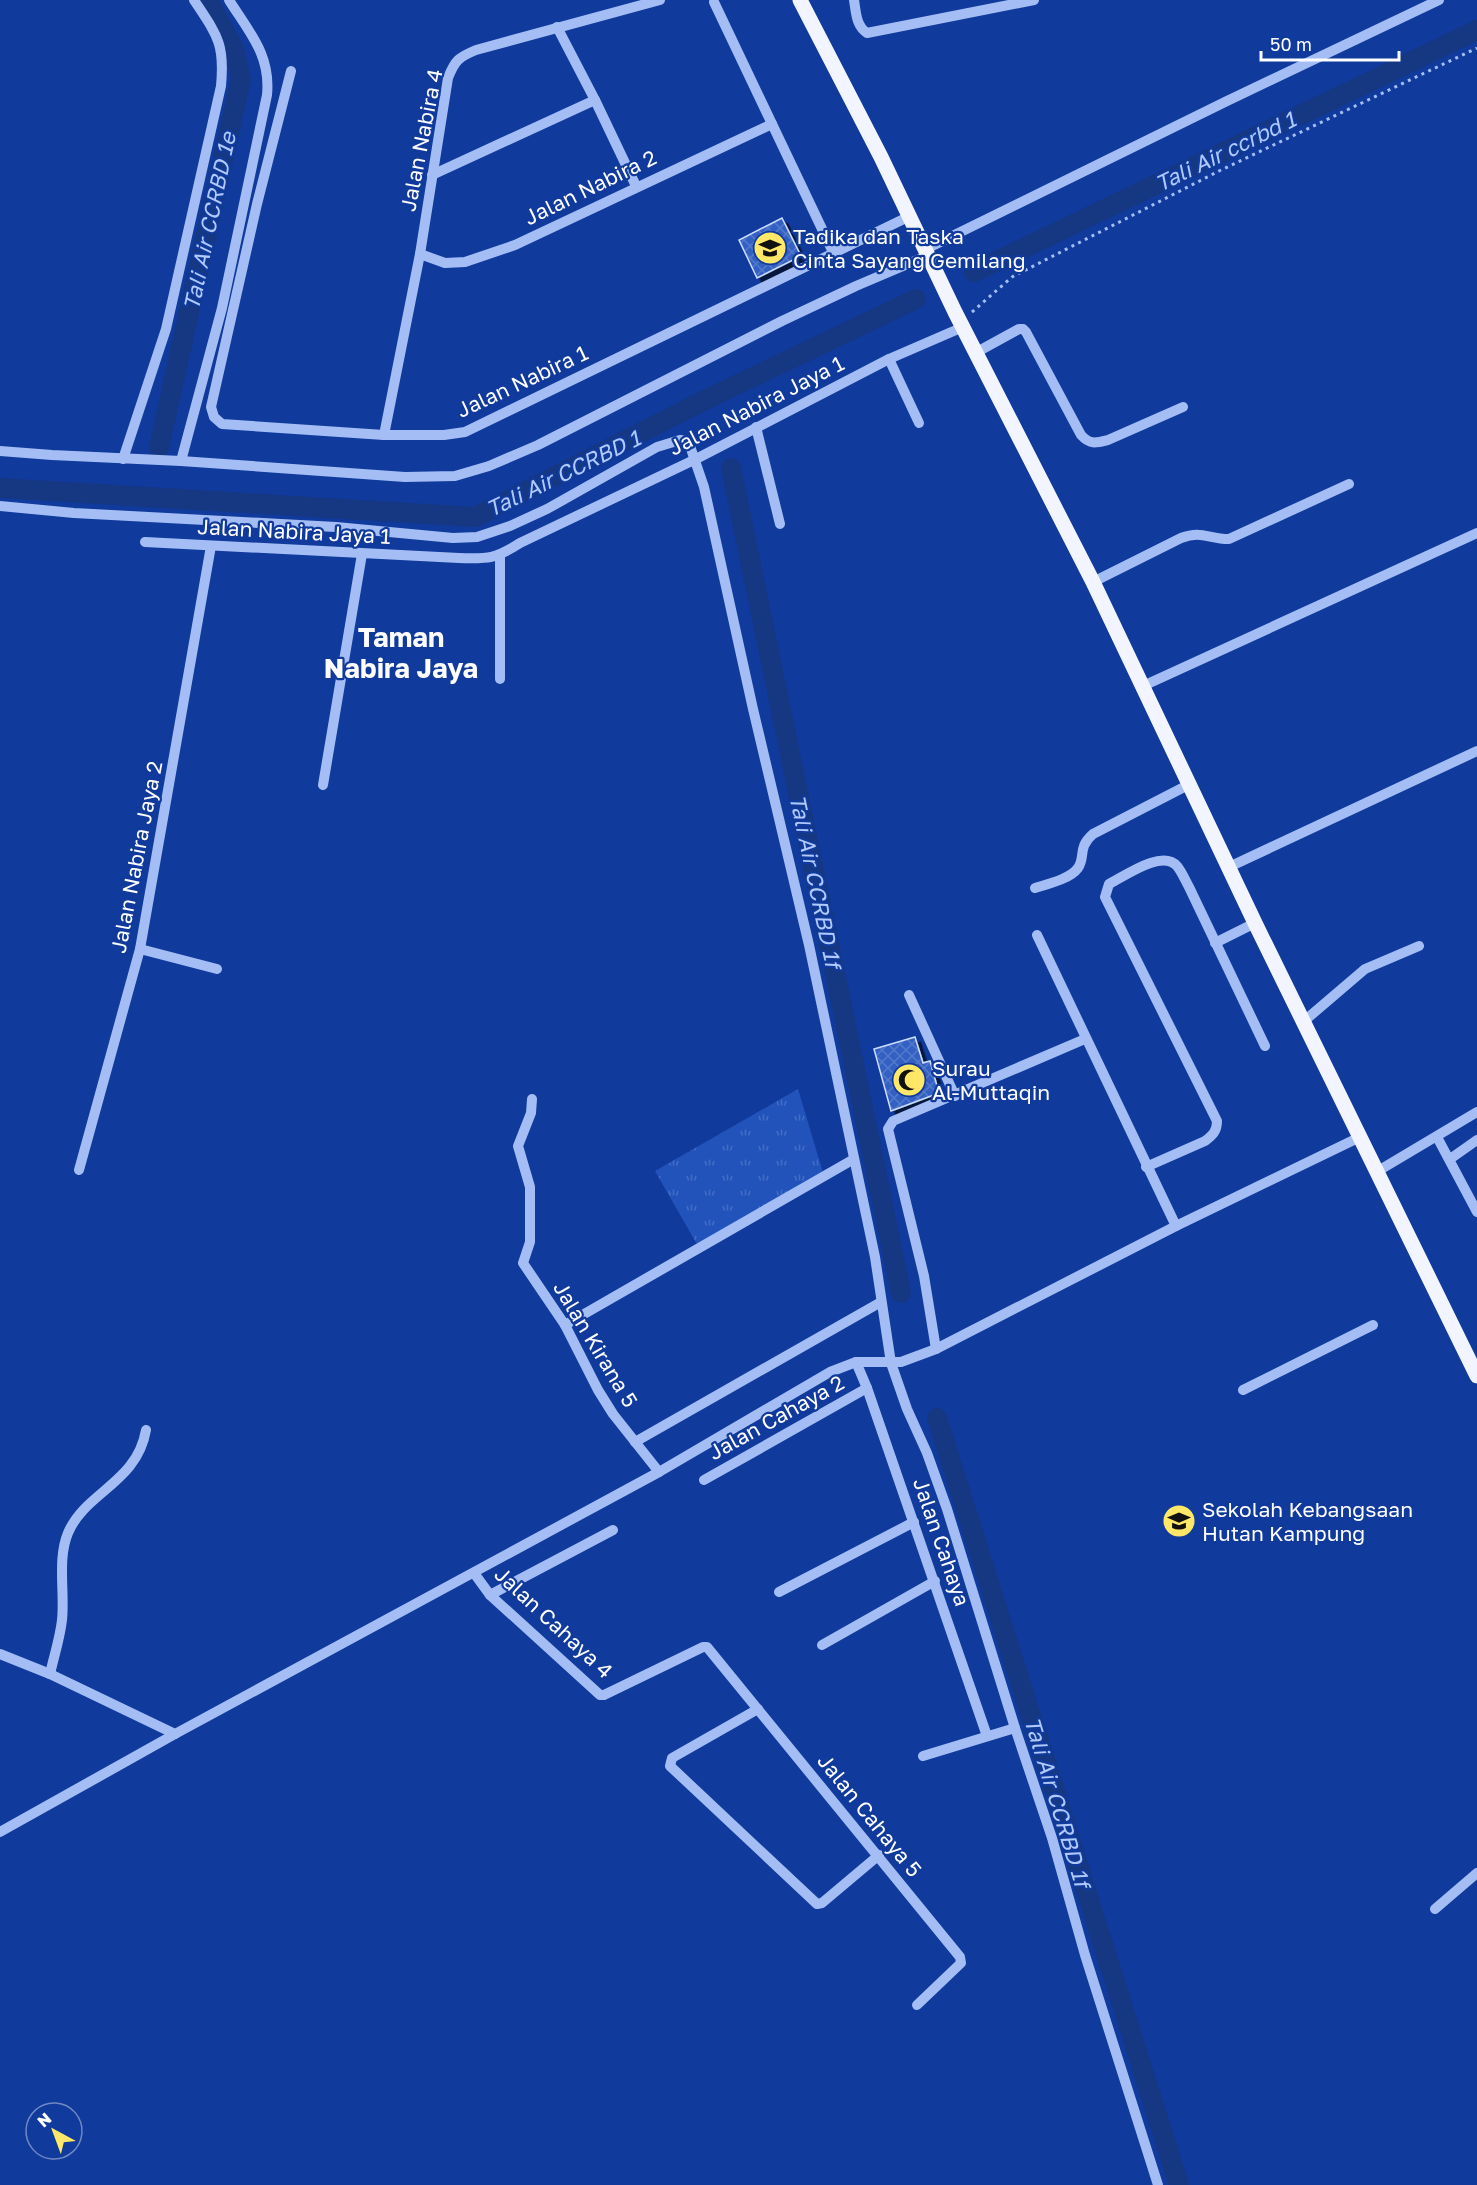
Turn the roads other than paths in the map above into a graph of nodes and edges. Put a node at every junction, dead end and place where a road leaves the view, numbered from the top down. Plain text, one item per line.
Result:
1 (194, 0) edge
2 (229, 0) edge
3 (660, 0) edge
4 (800, 0) edge
5 (854, 0) edge
6 (1034, 0) edge
7 (1439, 0) edge
8 (714, 2) dead end
9 (557, 27) junction
10 (291, 71) dead end
11 (595, 100) junction
12 (772, 124) junction
13 (432, 175) junction
14 (636, 186) junction
15 (910, 216) junction
16 (833, 252) junction
17 (928, 252) junction
18 (420, 254) junction
19 (960, 320) junction
20 (977, 352) junction
21 (889, 359) junction
22 (1183, 407) dead end
23 (920, 423) dead end
24 (756, 427) junction
25 (384, 435) junction
26 (0, 451) edge
27 (123, 459) junction
28 (696, 459) junction
29 (182, 461) junction
30 (1348, 484) dead end
31 (0, 506) edge
32 (780, 524) dead end
33 (1477, 532) edge
34 (145, 542) dead end
35 (211, 546) junction
36 (362, 554) junction
37 (500, 556) junction
38 (1093, 582) junction
39 (500, 679) dead end
40 (1143, 686) junction
41 (1477, 750) edge
42 (1190, 784) junction
43 (323, 785) dead end
44 (1229, 867) junction
45 (1035, 888) dead end
46 (1255, 923) junction
47 (1037, 935) dead end
48 (1215, 943) junction
49 (1419, 946) dead end
50 (140, 949) junction
51 (217, 969) dead end
52 (909, 995) dead end
53 (1303, 1022) junction
54 (1085, 1039) junction
55 (1265, 1046) dead end
56 (955, 1096) junction
57 (532, 1099) dead end
58 (1477, 1112) edge
59 (1360, 1137) junction
60 (1437, 1137) junction
61 (1477, 1140) edge
62 (854, 1159) junction
63 (1450, 1159) junction
64 (1146, 1167) junction
65 (79, 1170) dead end
66 (1377, 1171) junction
67 (1477, 1212) edge
68 (1176, 1226) junction
69 (881, 1302) junction
70 (565, 1325) junction
71 (1373, 1325) dead end
72 (936, 1349) junction
73 (856, 1362) junction
74 (891, 1363) junction
75 (1477, 1376) edge
76 (867, 1389) junction
77 (1243, 1390) dead end
78 (146, 1430) dead end
79 (635, 1442) junction
80 (659, 1472) junction
81 (704, 1480) dead end
82 (914, 1522) junction
83 (613, 1530) dead end
84 (474, 1573) junction
85 (935, 1581) junction
86 (779, 1592) dead end
87 (490, 1595) junction
88 (822, 1645) dead end
89 (707, 1647) joint
90 (0, 1654) edge
91 (50, 1674) junction
92 (758, 1709) junction
93 (1015, 1728) junction
94 (175, 1734) junction
95 (987, 1736) junction
96 (923, 1756) dead end
97 (0, 1832) edge
98 (879, 1855) junction
99 (1477, 1873) edge
100 (1435, 1909) dead end
101 (917, 2005) dead end
102 (1158, 2185) edge

1 - 27 street
2 - 29 street
3 - 9 street, Jalan Nabira 4
4 - 15 main road
5 - 6 street
7 - 17 street
8 - 12 street
9 - 11 street
9 - 13 street, Jalan Nabira 4
10 - 25 street, Jalan Nabira 1
11 - 13 street
11 - 14 street
12 - 14 street, Jalan Nabira 2
12 - 16 street
13 - 18 street, Jalan Nabira 4
14 - 18 street, Jalan Nabira 2
15 - 16 street, Jalan Nabira 1
15 - 17 main road
16 - 25 street, Jalan Nabira 1
17 - 19 main road
17 - 29 street
18 - 25 street, Jalan Nabira 4
19 - 20 main road
19 - 21 street, Jalan Nabira Jaya 1
20 - 22 street
20 - 38 main road
21 - 23 street
21 - 24 street, Jalan Nabira Jaya 1
24 - 28 street, Jalan Nabira Jaya 1
24 - 32 street
26 - 27 street
27 - 29 street
28 - 31 street
28 - 37 street, Jalan Nabira Jaya 1
28 - 62 street
30 - 38 street
33 - 40 street
34 - 35 street, Jalan Nabira Jaya 1
35 - 36 street, Jalan Nabira Jaya 1
35 - 50 street, Jalan Nabira Jaya 2
36 - 37 street, Jalan Nabira Jaya 1
36 - 43 street
37 - 39 street
38 - 40 main road
40 - 42 main road
41 - 44 street
42 - 44 main road
42 - 45 street
44 - 46 main road
46 - 48 street
46 - 53 main road
47 - 54 street
48 - 55 street
48 - 64 street
49 - 53 street
50 - 51 street
50 - 65 street, Jalan Nabira Jaya 2
52 - 56 street
53 - 59 main road
54 - 56 street
54 - 64 street
56 - 72 street
57 - 70 street, Jalan Kirana 5
58 - 60 street
59 - 66 main road
59 - 68 street
60 - 63 street
60 - 66 street
61 - 63 street
62 - 69 street
62 - 70 street
63 - 67 street
64 - 68 street
66 - 75 main road
68 - 72 street
69 - 74 street
69 - 79 street
70 - 79 street, Jalan Kirana 5
71 - 77 street
72 - 74 street
73 - 74 street
73 - 76 street, Jalan Cahaya
73 - 80 street
74 - 93 street
76 - 81 street, Jalan Cahaya 2
76 - 82 street, Jalan Cahaya
78 - 91 street
79 - 80 street, Jalan Kirana 5
80 - 84 street
82 - 85 street, Jalan Cahaya
82 - 86 street
83 - 87 street
84 - 87 street, Jalan Cahaya 4
84 - 94 street
85 - 88 street
85 - 95 street, Jalan Cahaya
87 - 89 street, Jalan Cahaya 4
89 - 92 street, Jalan Cahaya 5
90 - 91 street
91 - 94 street
92 - 98 street, Jalan Cahaya 5
92 - 98 street
93 - 95 street
93 - 102 street
94 - 97 street
95 - 96 street
98 - 101 street, Jalan Cahaya 5
99 - 100 street

